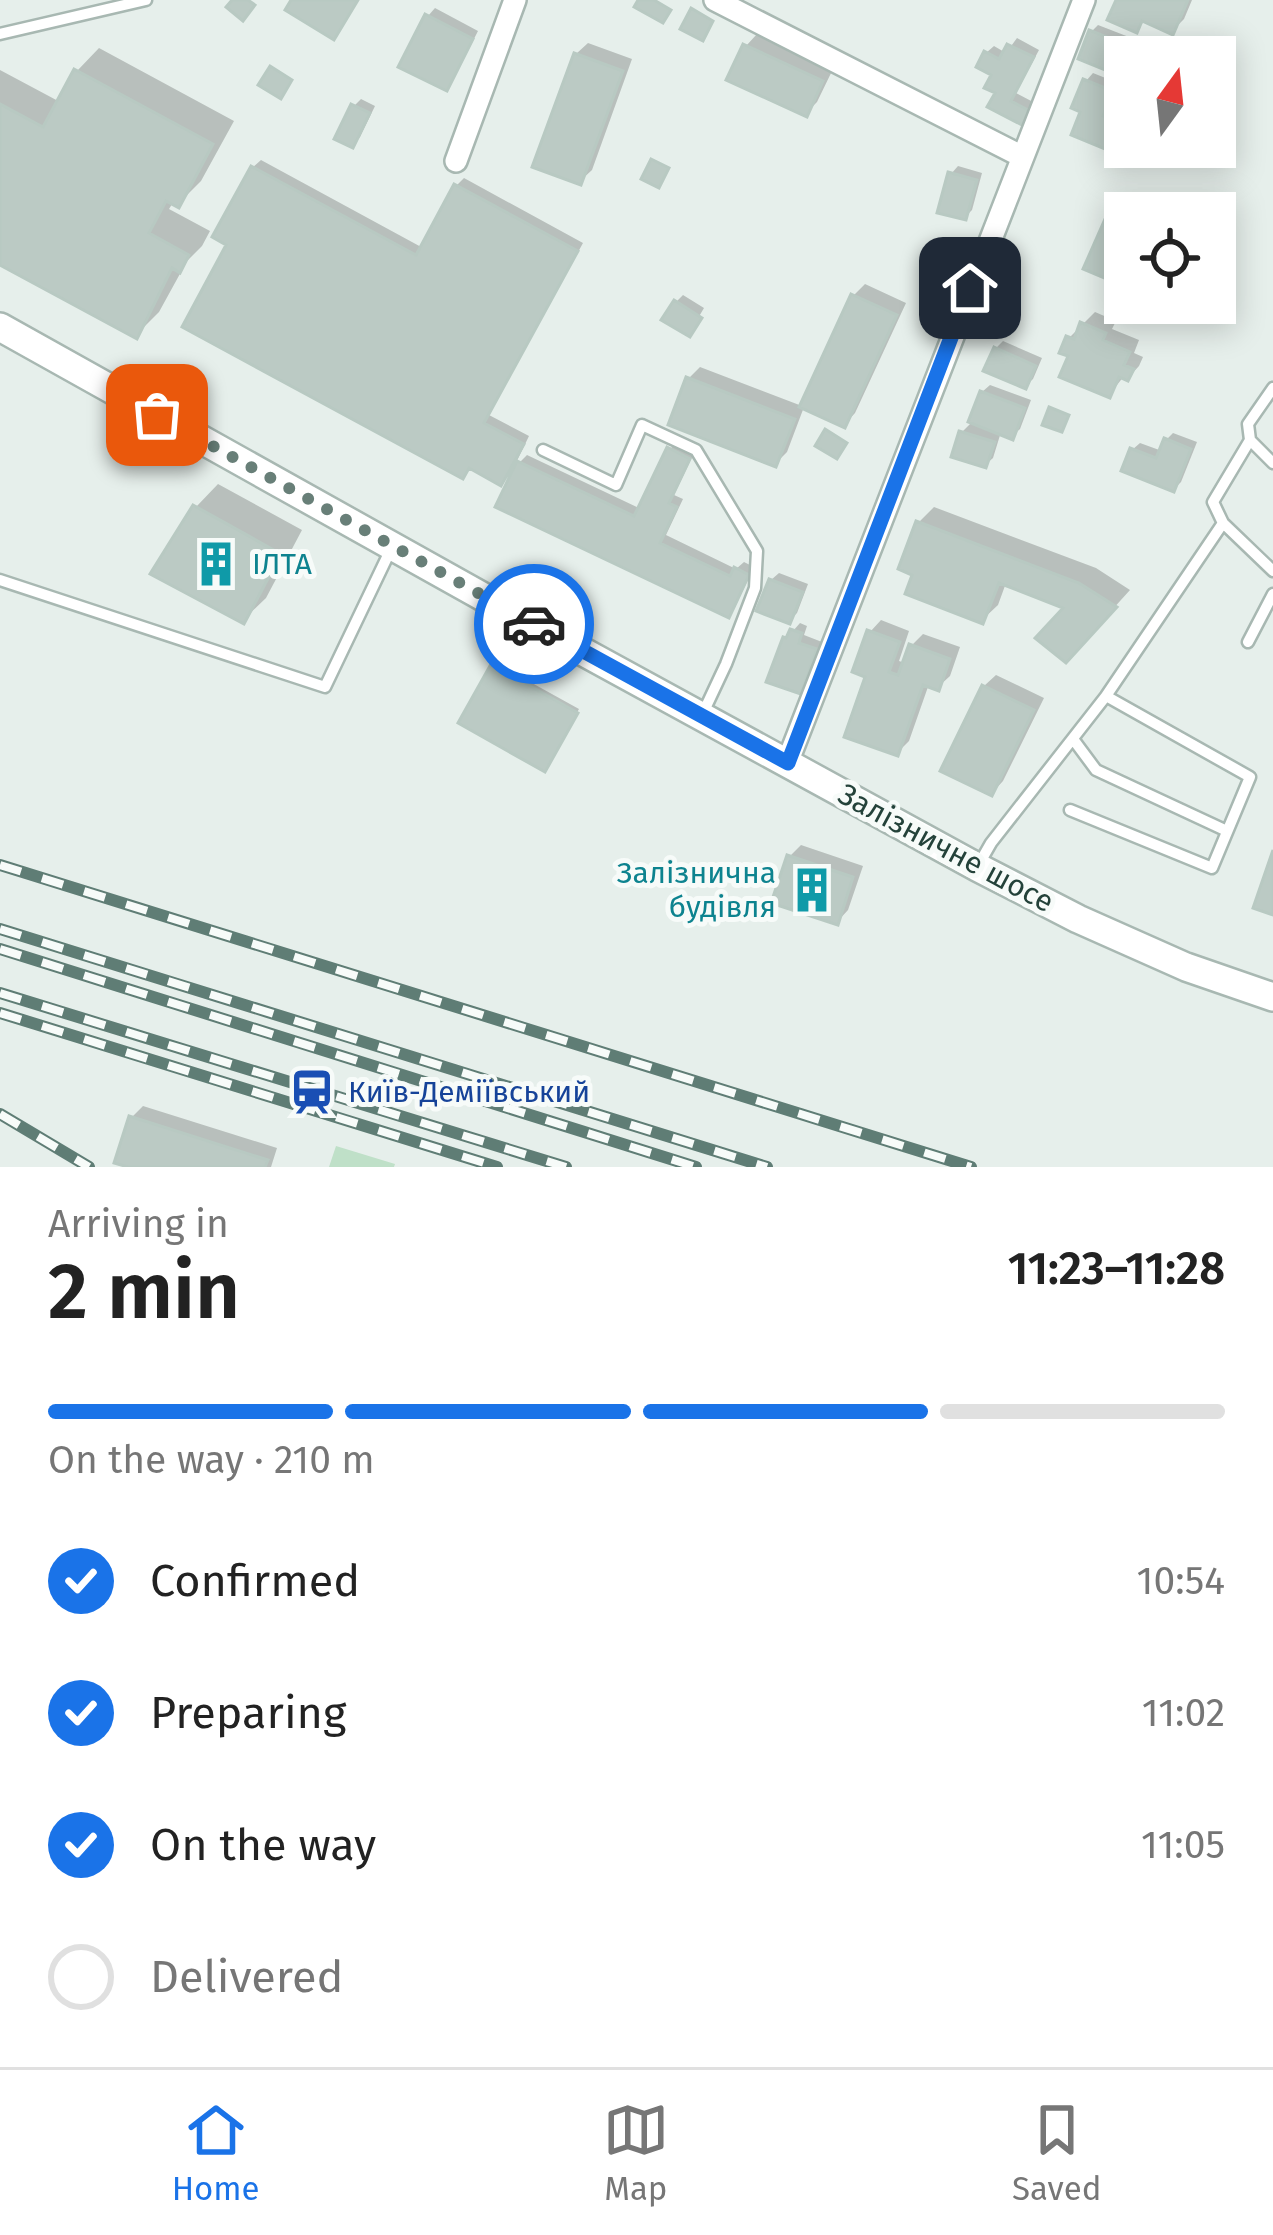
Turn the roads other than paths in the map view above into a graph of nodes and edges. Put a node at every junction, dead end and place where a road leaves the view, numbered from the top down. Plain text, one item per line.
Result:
1 (146, 0) edge
2 (515, 0) edge
3 (715, 0) edge
4 (1084, 0) edge
5 (0, 34) edge
6 (1021, 156) junction
7 (455, 161) dead end
8 (0, 327) edge
9 (1273, 388) edge
10 (1250, 440) junction
11 (543, 450) dead end
12 (1273, 463) edge
13 (1222, 523) junction
14 (392, 545) junction
15 (1273, 571) edge
16 (0, 580) edge
17 (1273, 595) edge
18 (1248, 642) dead end
19 (1106, 696) junction
20 (701, 716) junction
21 (1072, 739) junction
22 (788, 763) junction
23 (1070, 810) dead end
24 (1228, 831) junction
25 (977, 866) junction
26 (1273, 997) edge

1 - 5 lane
2 - 7 street
3 - 6 street
4 - 6 street
6 - 22 street
8 - 14 street, Залізничне шосе
9 - 10 lane
10 - 12 lane
10 - 13 lane
11 - 20 lane
13 - 15 lane
13 - 19 lane
14 - 16 lane
14 - 20 street, Залізничне шосе
17 - 18 lane
19 - 21 lane
19 - 24 lane
20 - 22 street, Залізничне шосе
21 - 24 lane
21 - 25 lane
22 - 25 street, Залізничне шосе
23 - 24 lane
25 - 26 street, Залізничне шосе

